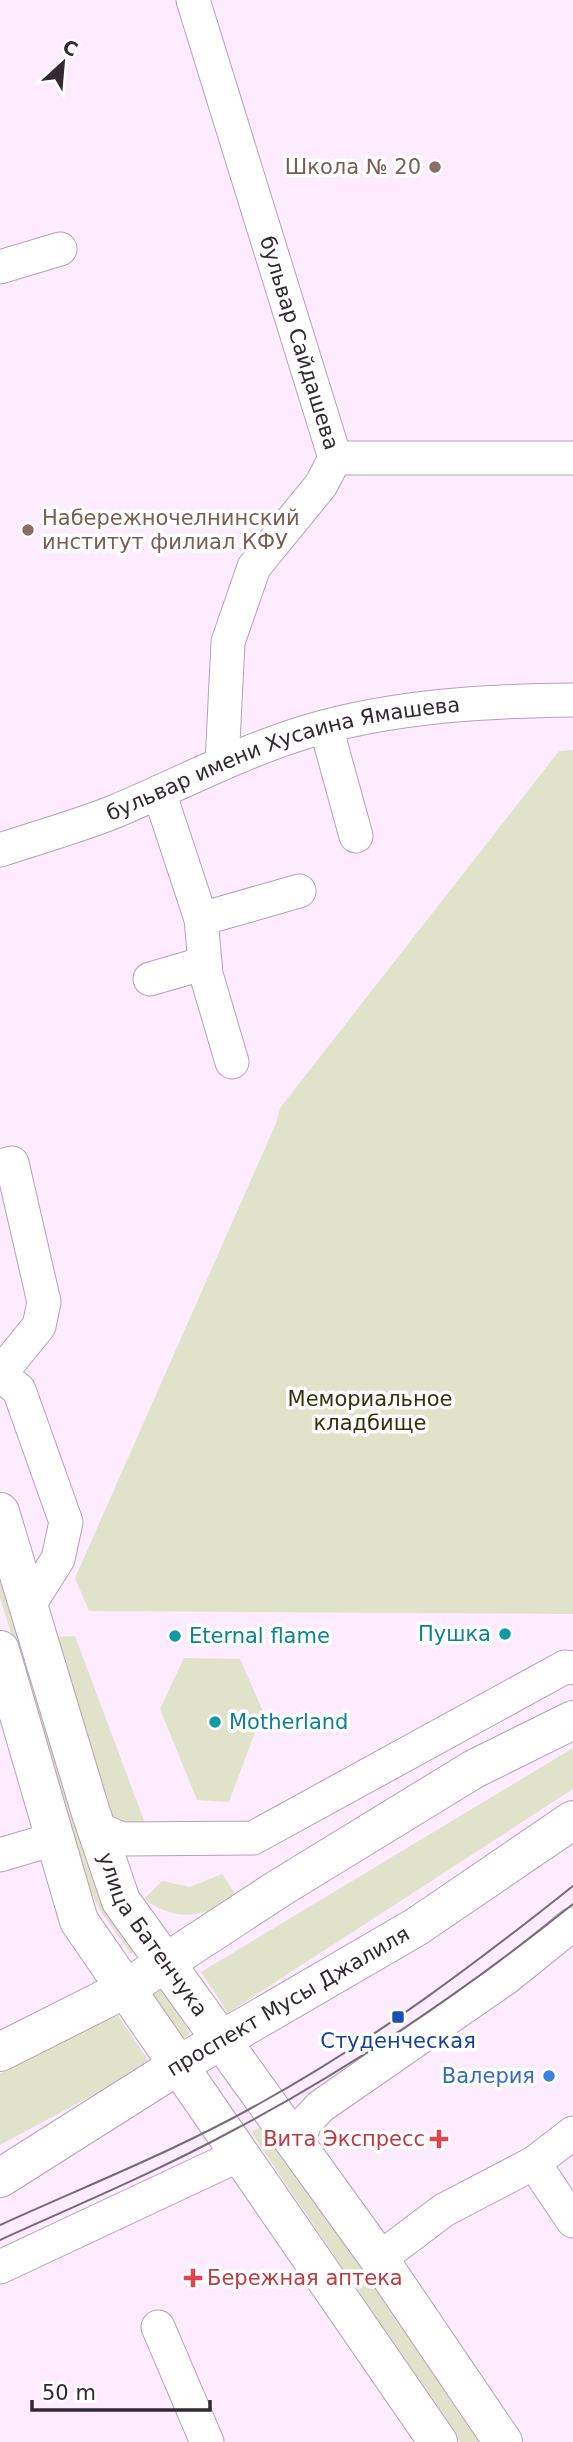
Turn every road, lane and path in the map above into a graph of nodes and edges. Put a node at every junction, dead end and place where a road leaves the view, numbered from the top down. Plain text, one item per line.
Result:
1 (193, 0) edge
2 (60, 249) dead end
3 (0, 267) edge
4 (335, 458) junction
5 (573, 458) edge
6 (573, 701) edge
7 (326, 727) junction
8 (222, 763) junction
9 (159, 792) junction
10 (356, 836) dead end
11 (0, 850) edge
12 (299, 891) dead end
13 (201, 919) junction
14 (205, 963) junction
15 (150, 979) dead end
16 (232, 1062) dead end
17 (0, 1166) edge
18 (0, 1375) edge
19 (0, 1512) edge
20 (29, 1605) junction
21 (0, 1650) edge
22 (573, 1668) edge
23 (573, 1720) edge
24 (573, 1820) edge
25 (96, 1828) junction
26 (57, 1838) junction
27 (0, 1855) edge
28 (573, 1924) edge
29 (166, 1964) junction
30 (127, 1988) junction
31 (222, 2042) junction
32 (0, 2052) edge
33 (177, 2066) junction
34 (573, 2133) edge
35 (297, 2143) junction
36 (241, 2154) junction
37 (534, 2164) junction
38 (0, 2178) edge
39 (573, 2221) edge
40 (379, 2259) junction
41 (0, 2267) edge
42 (158, 2327) dead end
43 (207, 2442) edge
44 (438, 2442) edge
45 (503, 2442) edge

1 - 4 street, бульвар Сайдашева
2 - 3 street
4 - 5 street, бульвар Сайдашева
4 - 8 street
6 - 7 street, бульвар имени Хусаина Ямашева
7 - 8 street, бульвар имени Хусаина Ямашева
7 - 10 street
8 - 9 street, бульвар имени Хусаина Ямашева
9 - 11 street, бульвар имени Хусаина Ямашева
9 - 13 street
12 - 13 street
13 - 14 street
14 - 15 street
14 - 16 street
17 - 18 street
18 - 20 street
19 - 20 main road, улица Батенчука
20 - 25 main road, улица Батенчука
21 - 26 main road, улица Батенчука
22 - 25 street
23 - 29 main road
24 - 31 main road, проспект Мусы Джалиля
25 - 29 main road, улица Батенчука
26 - 27 street
26 - 30 main road, улица Батенчука
28 - 35 street
29 - 30 main road
29 - 31 main road, улица Батенчука
30 - 32 main road
30 - 33 main road, улица Батенчука
31 - 33 main road, проспект Мусы Джалиля
31 - 35 main road, улица Батенчука
33 - 36 main road, улица Батенчука
33 - 38 main road, проспект Мусы Джалиля
34 - 37 street
35 - 40 main road, улица Батенчука
36 - 41 street
36 - 44 main road, улица Батенчука
37 - 39 street
37 - 40 street
40 - 45 main road, улица Батенчука
42 - 43 street

